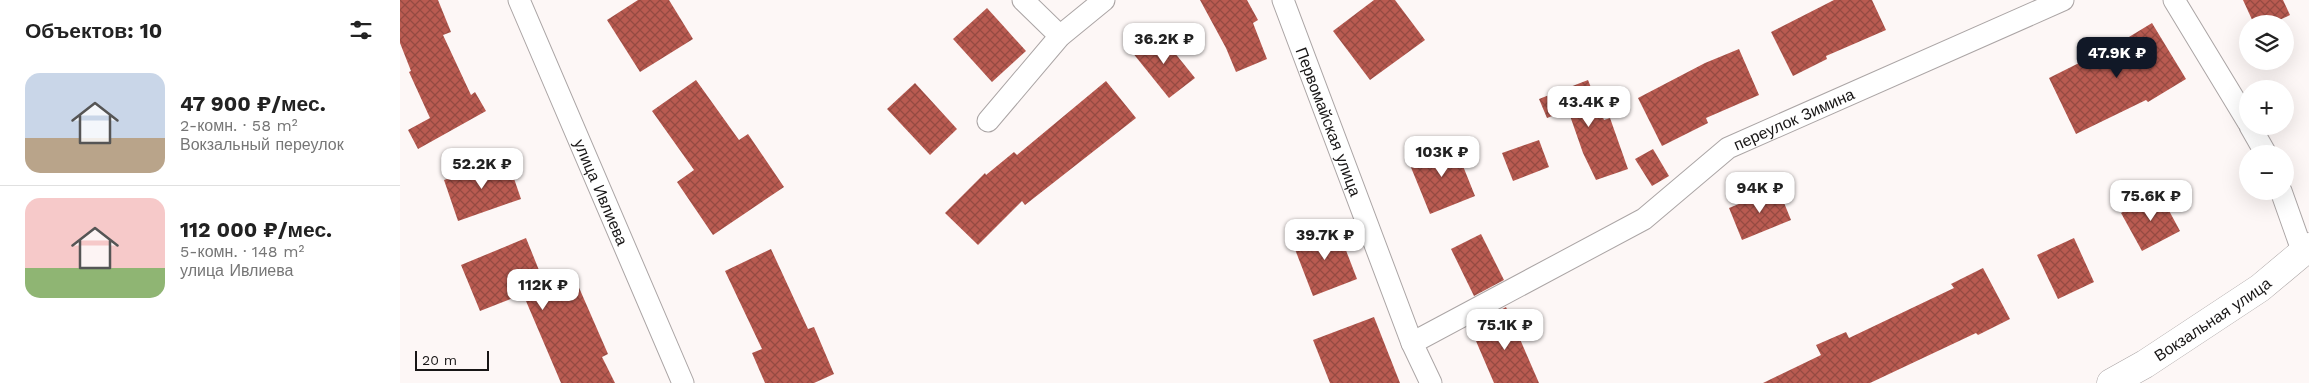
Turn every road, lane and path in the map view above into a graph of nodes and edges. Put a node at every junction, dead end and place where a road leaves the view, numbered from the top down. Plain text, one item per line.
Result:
1 (519, 0) edge
2 (1023, 0) edge
3 (1104, 0) edge
4 (1283, 0) edge
5 (2063, 0) edge
6 (2174, 0) edge
7 (1060, 36) junction
8 (2239, 107) edge
9 (988, 121) dead end
10 (2285, 200) edge
11 (2306, 250) edge
12 (1412, 344) junction
13 (683, 383) edge
14 (1431, 383) edge
15 (2111, 383) edge

1 - 13 street, улица Ивлиева
2 - 7 street
3 - 7 street
4 - 12 street, Первомайская улица
5 - 12 street, переулок Зимина
6 - 8 street
7 - 9 street
10 - 11 street
11 - 15 street, Вокзальная улица
12 - 14 street, Первомайская улица

